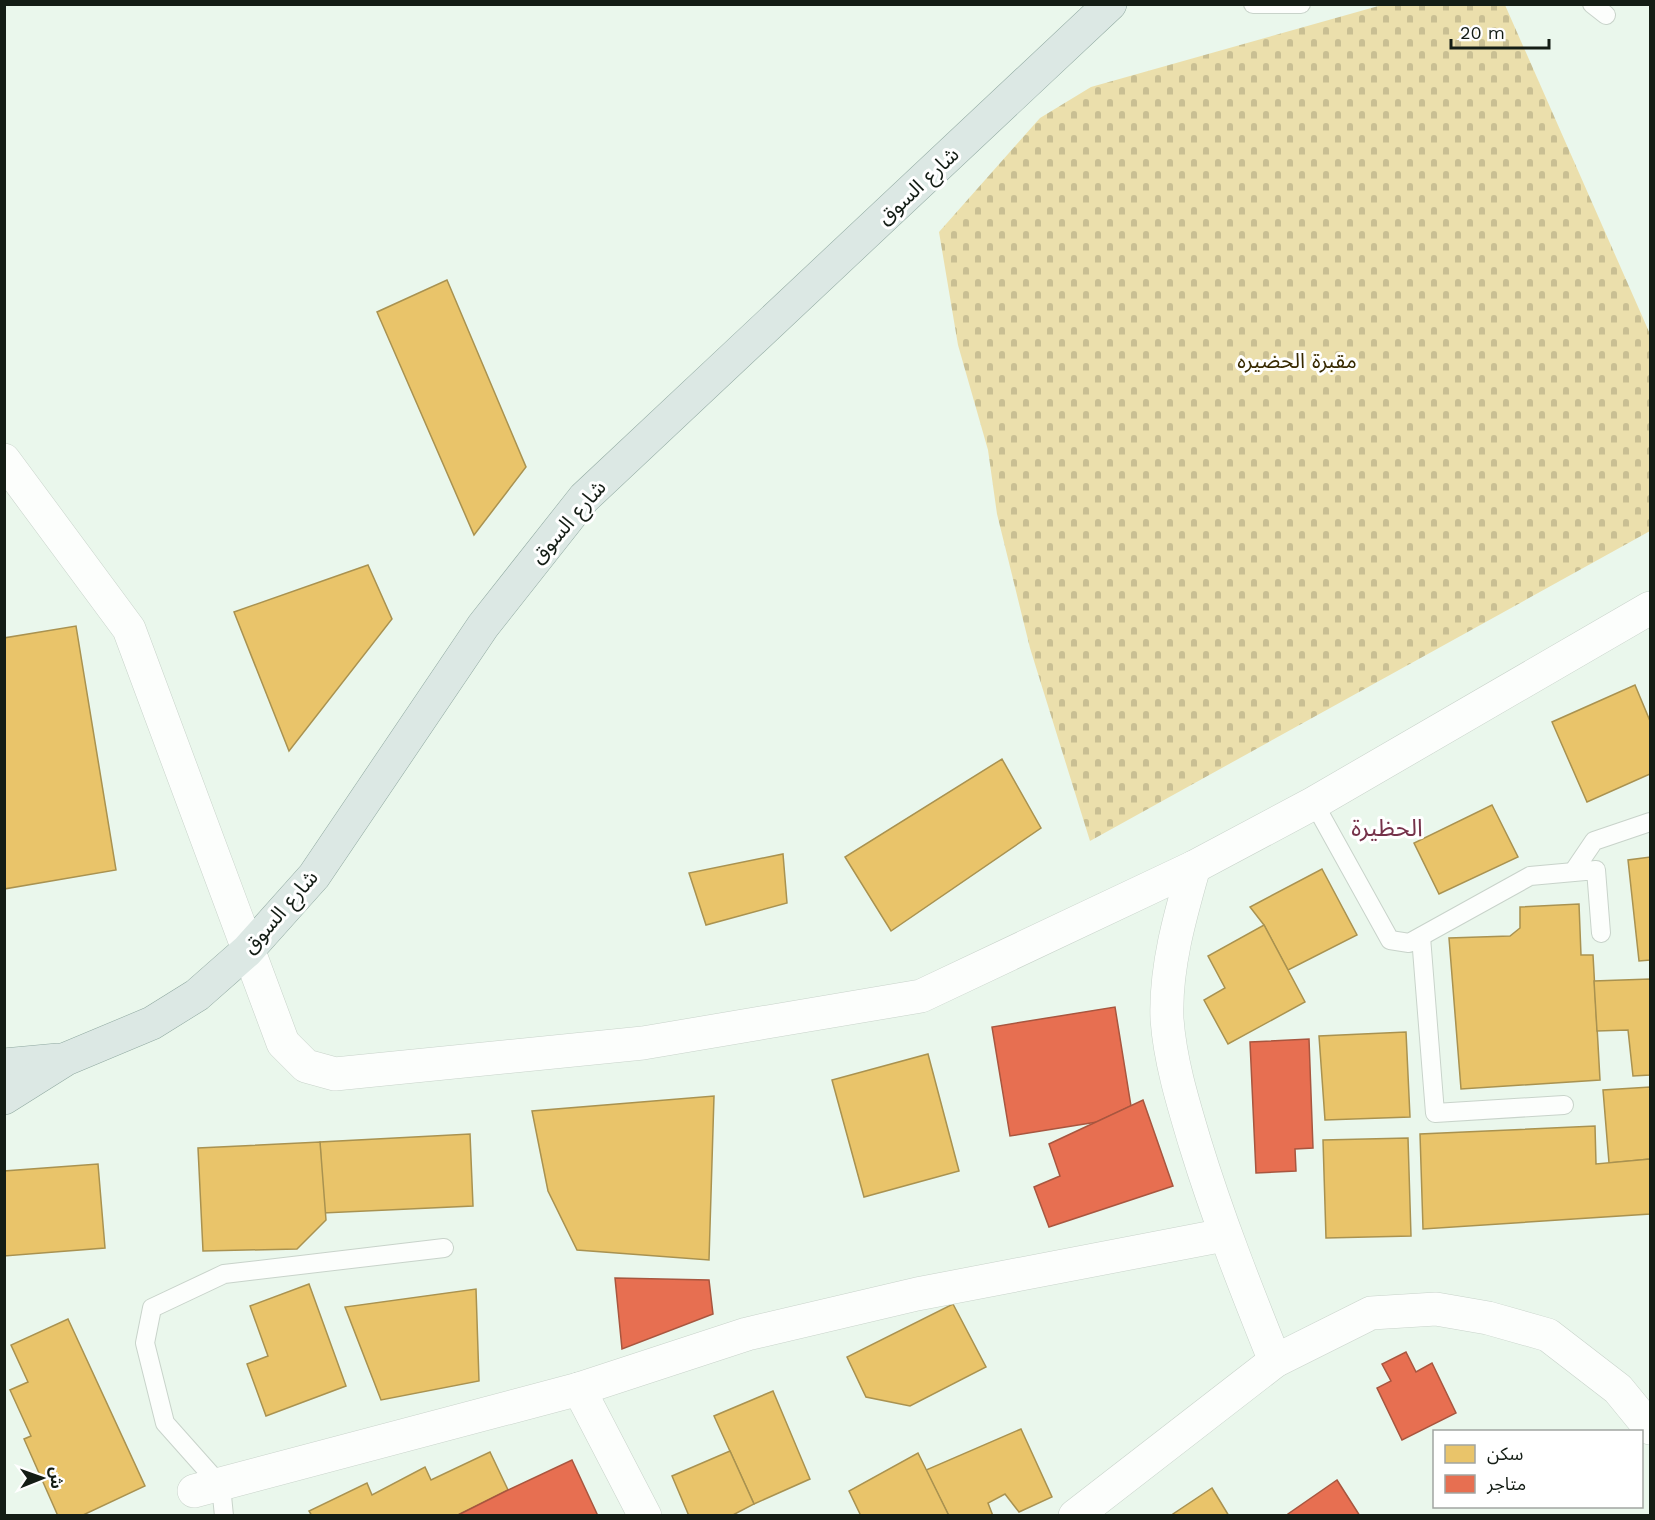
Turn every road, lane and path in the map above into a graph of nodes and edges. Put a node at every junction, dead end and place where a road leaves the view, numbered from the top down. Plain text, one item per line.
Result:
1 (1110, 4) edge
2 (1253, 4) edge
3 (1301, 4) edge
4 (4, 460) edge
5 (1650, 608) edge
6 (1314, 803) junction
7 (1650, 822) edge
8 (1194, 867) junction
9 (1573, 872) junction
10 (1601, 933) dead end
11 (1421, 937) junction
12 (248, 951) junction
13 (66, 1059) junction
14 (4, 1065) edge
15 (4, 1098) edge
16 (1564, 1105) dead end
17 (1224, 1234) junction
18 (444, 1248) dead end
19 (1275, 1361) junction
20 (579, 1389) junction
21 (1650, 1428) edge
22 (213, 1498) edge
23 (645, 1515) edge
24 (1075, 1515) edge

1 - 12 main road, شارع السوق
2 - 3 lane
4 - 12 street
5 - 6 street
6 - 8 street
6 - 11 lane
7 - 9 lane
8 - 12 street
8 - 17 street
9 - 10 lane
9 - 11 lane
11 - 16 lane
12 - 13 main road, شارع السوق
13 - 14 main road
13 - 15 main road
17 - 19 street
17 - 20 street
18 - 22 lane
19 - 21 street
19 - 24 street
20 - 22 street
20 - 23 street

